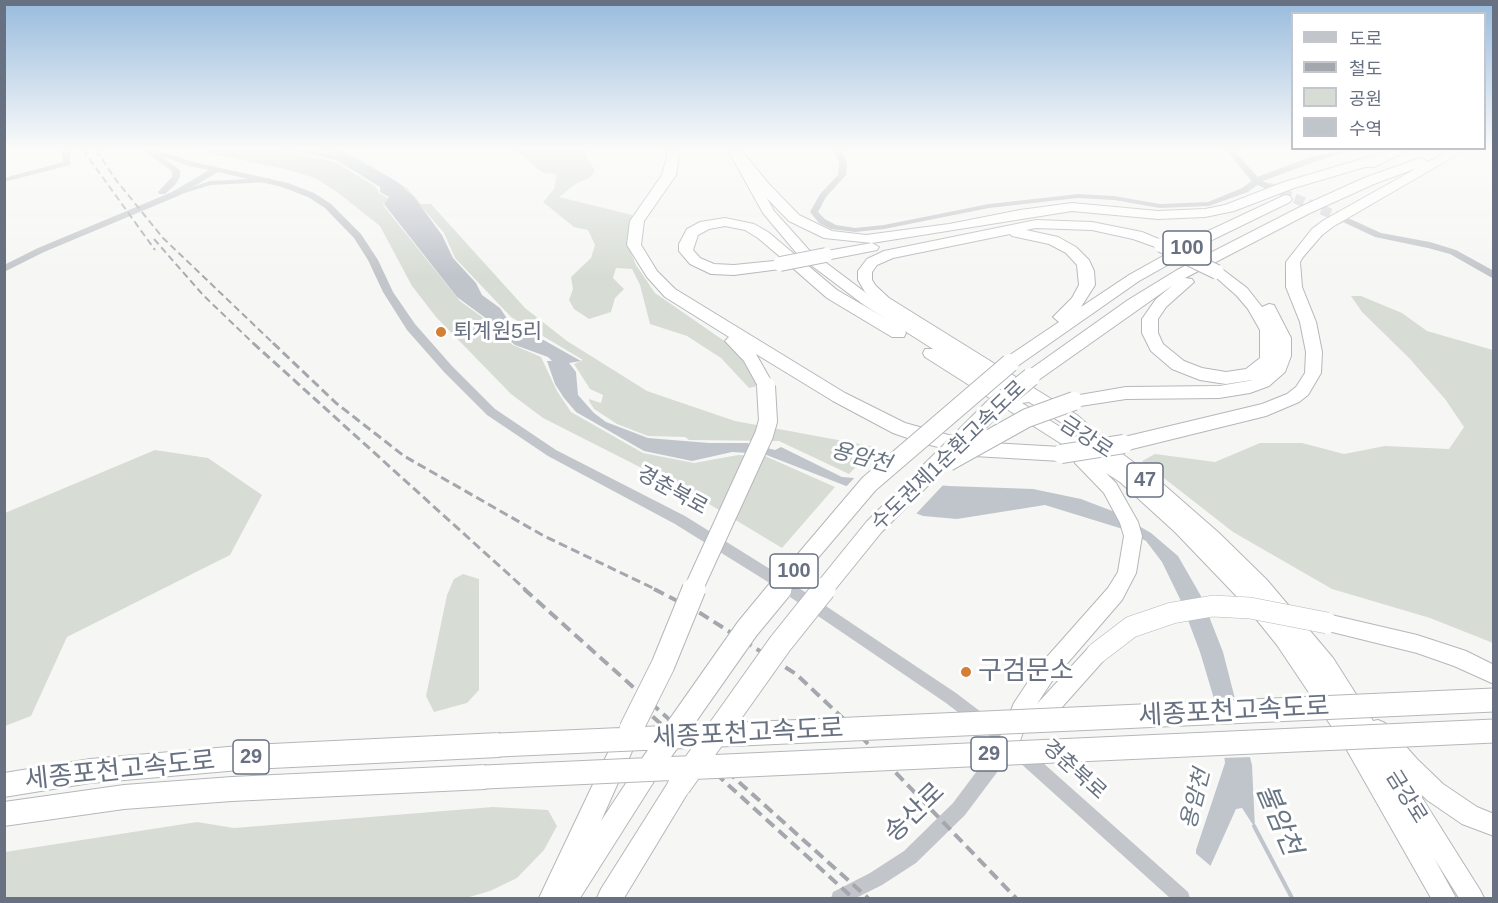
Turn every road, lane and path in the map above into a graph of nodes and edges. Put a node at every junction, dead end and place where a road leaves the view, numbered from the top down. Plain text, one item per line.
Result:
1 (162, 192) edge
2 (178, 192) edge
3 (181, 192) edge
4 (303, 192) edge
5 (658, 192) edge
6 (666, 192) edge
7 (747, 192) edge
8 (756, 192) edge
9 (769, 192) edge
10 (827, 192) edge
11 (1239, 192) edge
12 (1270, 192) tunnel mouth
13 (1302, 192) edge
14 (1349, 192) edge
15 (1384, 192) edge
16 (175, 194) junction
17 (1346, 220) tunnel mouth
18 (949, 228) junction
19 (983, 229) junction
20 (4, 262) edge
21 (1221, 264) junction
22 (4, 269) edge
23 (652, 274) junction
24 (1494, 276) edge
25 (670, 293) junction
26 (898, 333) junction
27 (1035, 344) junction
28 (1039, 423) junction
29 (1098, 444) junction
30 (926, 475) junction
31 (1326, 666) junction
32 (1494, 675) edge
33 (1494, 700) edge
34 (1494, 730) edge
35 (1009, 742) junction
36 (4, 785) edge
37 (4, 814) edge
38 (1494, 825) edge
39 (564, 888) edge
40 (616, 888) edge
41 (838, 898) edge
42 (1182, 898) edge
43 (1444, 898) edge
44 (1472, 898) edge

1 - 20 street
2 - 16 street
3 - 16 street
4 - 35 street, 경춘북로
5 - 23 highway
6 - 23 highway
7 - 26 highway, 금강로 / 47
8 - 29 highway, 금강로 / 47
9 - 18 highway
10 - 11 street
12 - 19 highway
13 - 27 highway, 수도권제1순환고속도로 / 100
14 - 21 highway, 수도권제1순환고속도로 / 100
15 - 25 highway, bridge
16 - 22 street
17 - 24 street
18 - 19 highway
18 - 26 highway, bridge
19 - 21 highway, bridge
19 - 27 highway
19 - 29 highway
21 - 21 highway
21 - 30 highway, 수도권제1순환고속도로 / 100, bridge
21 - 30 highway, bridge
23 - 25 highway
25 - 39 highway, bridge
26 - 28 highway, 금강로 / 47
27 - 39 highway, 수도권제1순환고속도로 / 100, bridge
28 - 35 highway
28 - 43 highway, 금강로 / 47
29 - 31 highway, 금강로 / 47
30 - 40 highway, 수도권제1순환고속도로 / 100, bridge
31 - 38 highway
31 - 44 highway, 금강로 / 47
32 - 35 highway, bridge
33 - 36 highway, 세종포천고속도로 / 29, bridge
34 - 37 highway, 세종포천고속도로 / 29, bridge
35 - 41 street, 송산로
35 - 42 street, 경춘북로

